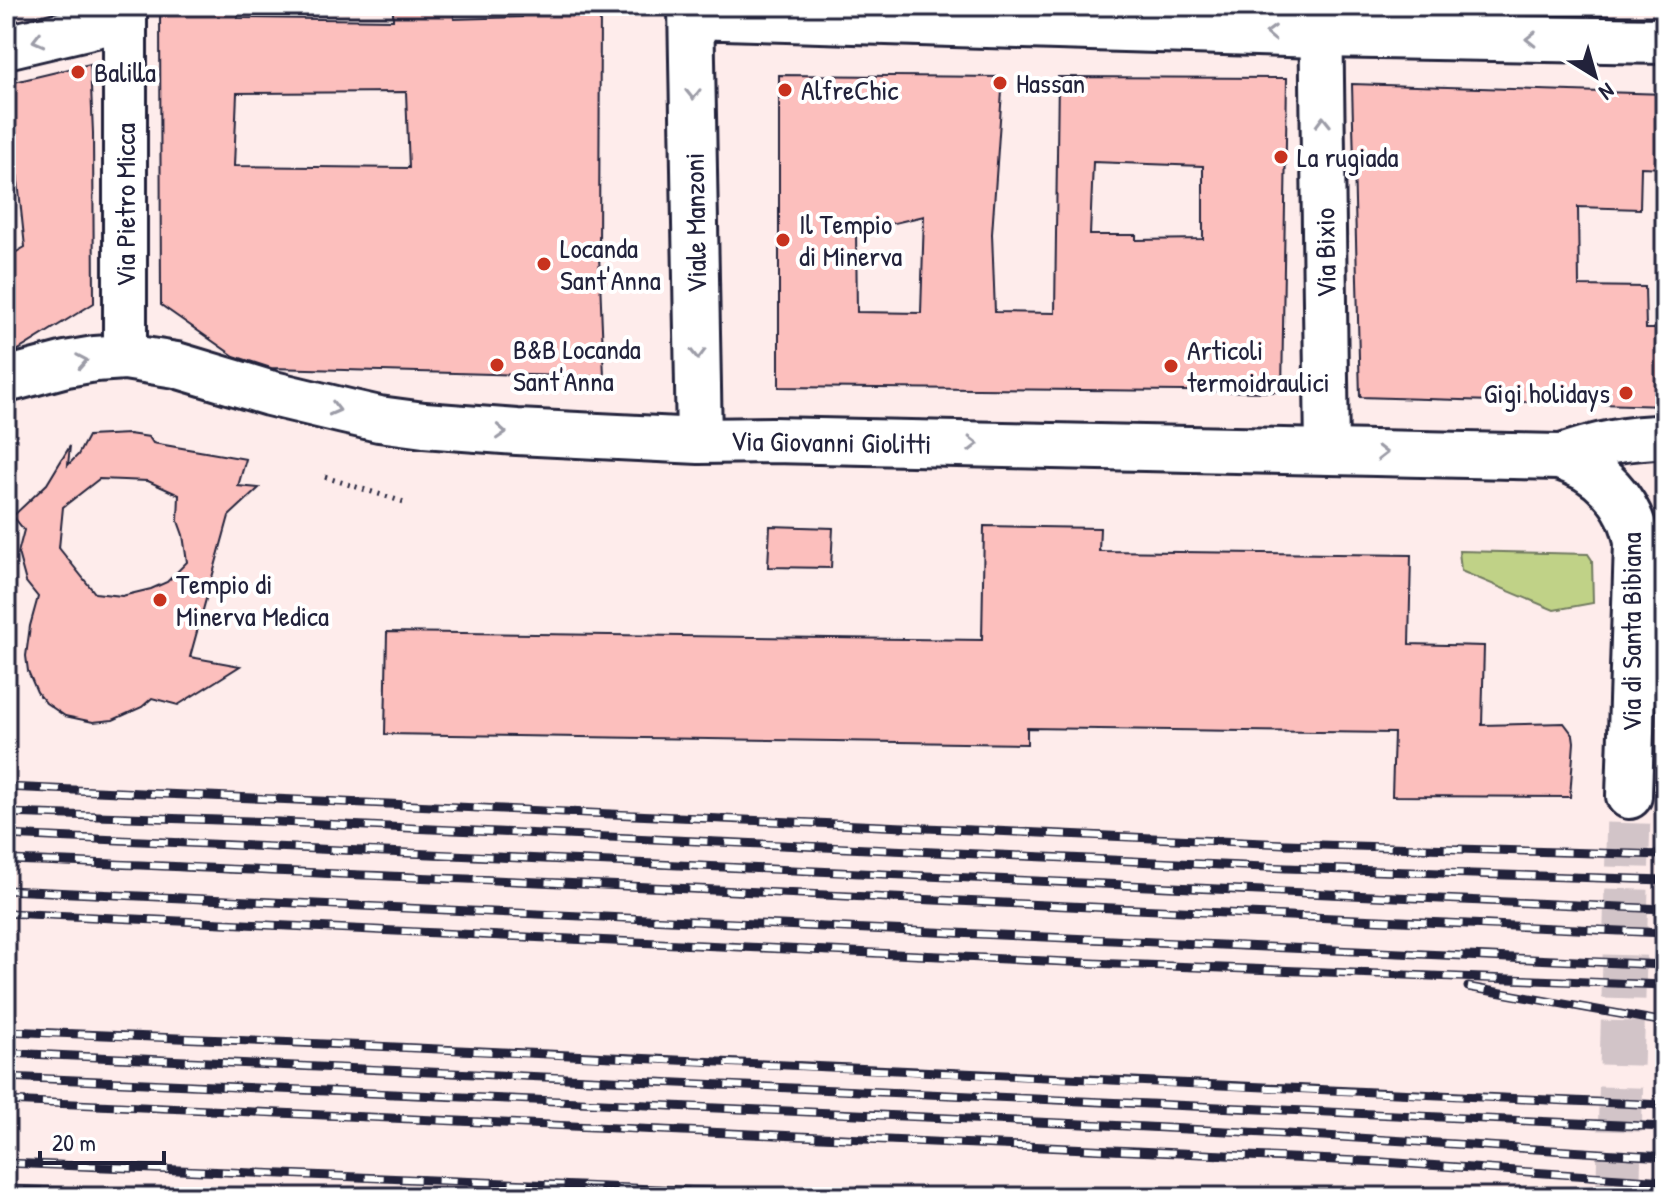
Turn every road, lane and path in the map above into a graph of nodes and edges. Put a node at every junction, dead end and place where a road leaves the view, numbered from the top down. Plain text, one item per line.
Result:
1 (691, 11) edge
2 (125, 12) edge
3 (1321, 20) edge
4 (1665, 41) edge
5 (6, 47) edge
6 (125, 357) junction
7 (6, 380) edge
8 (1665, 437) edge
9 (699, 441) junction
10 (1327, 452) junction
11 (1559, 457) junction
12 (325, 477) dead end
13 (407, 503) dead end
14 (1629, 796) tunnel mouth

3 -> 1 main road
1 -> 9 main road, Viale Manzoni
2 -> 5 street
2 - 6 street, Via Pietro Micca
4 -> 3 main road
10 -> 3 street, Via Bixio
7 -> 6 main road, Via Giovanni Giolitti
6 -> 9 main road, Via Giovanni Giolitti
8 - 11 street, Via Giovanni Giolitti
9 -> 10 main road, Via Giovanni Giolitti
10 -> 11 main road, Via Giovanni Giolitti
11 - 14 main road, Via di Santa Bibiana
12 - 13 path

